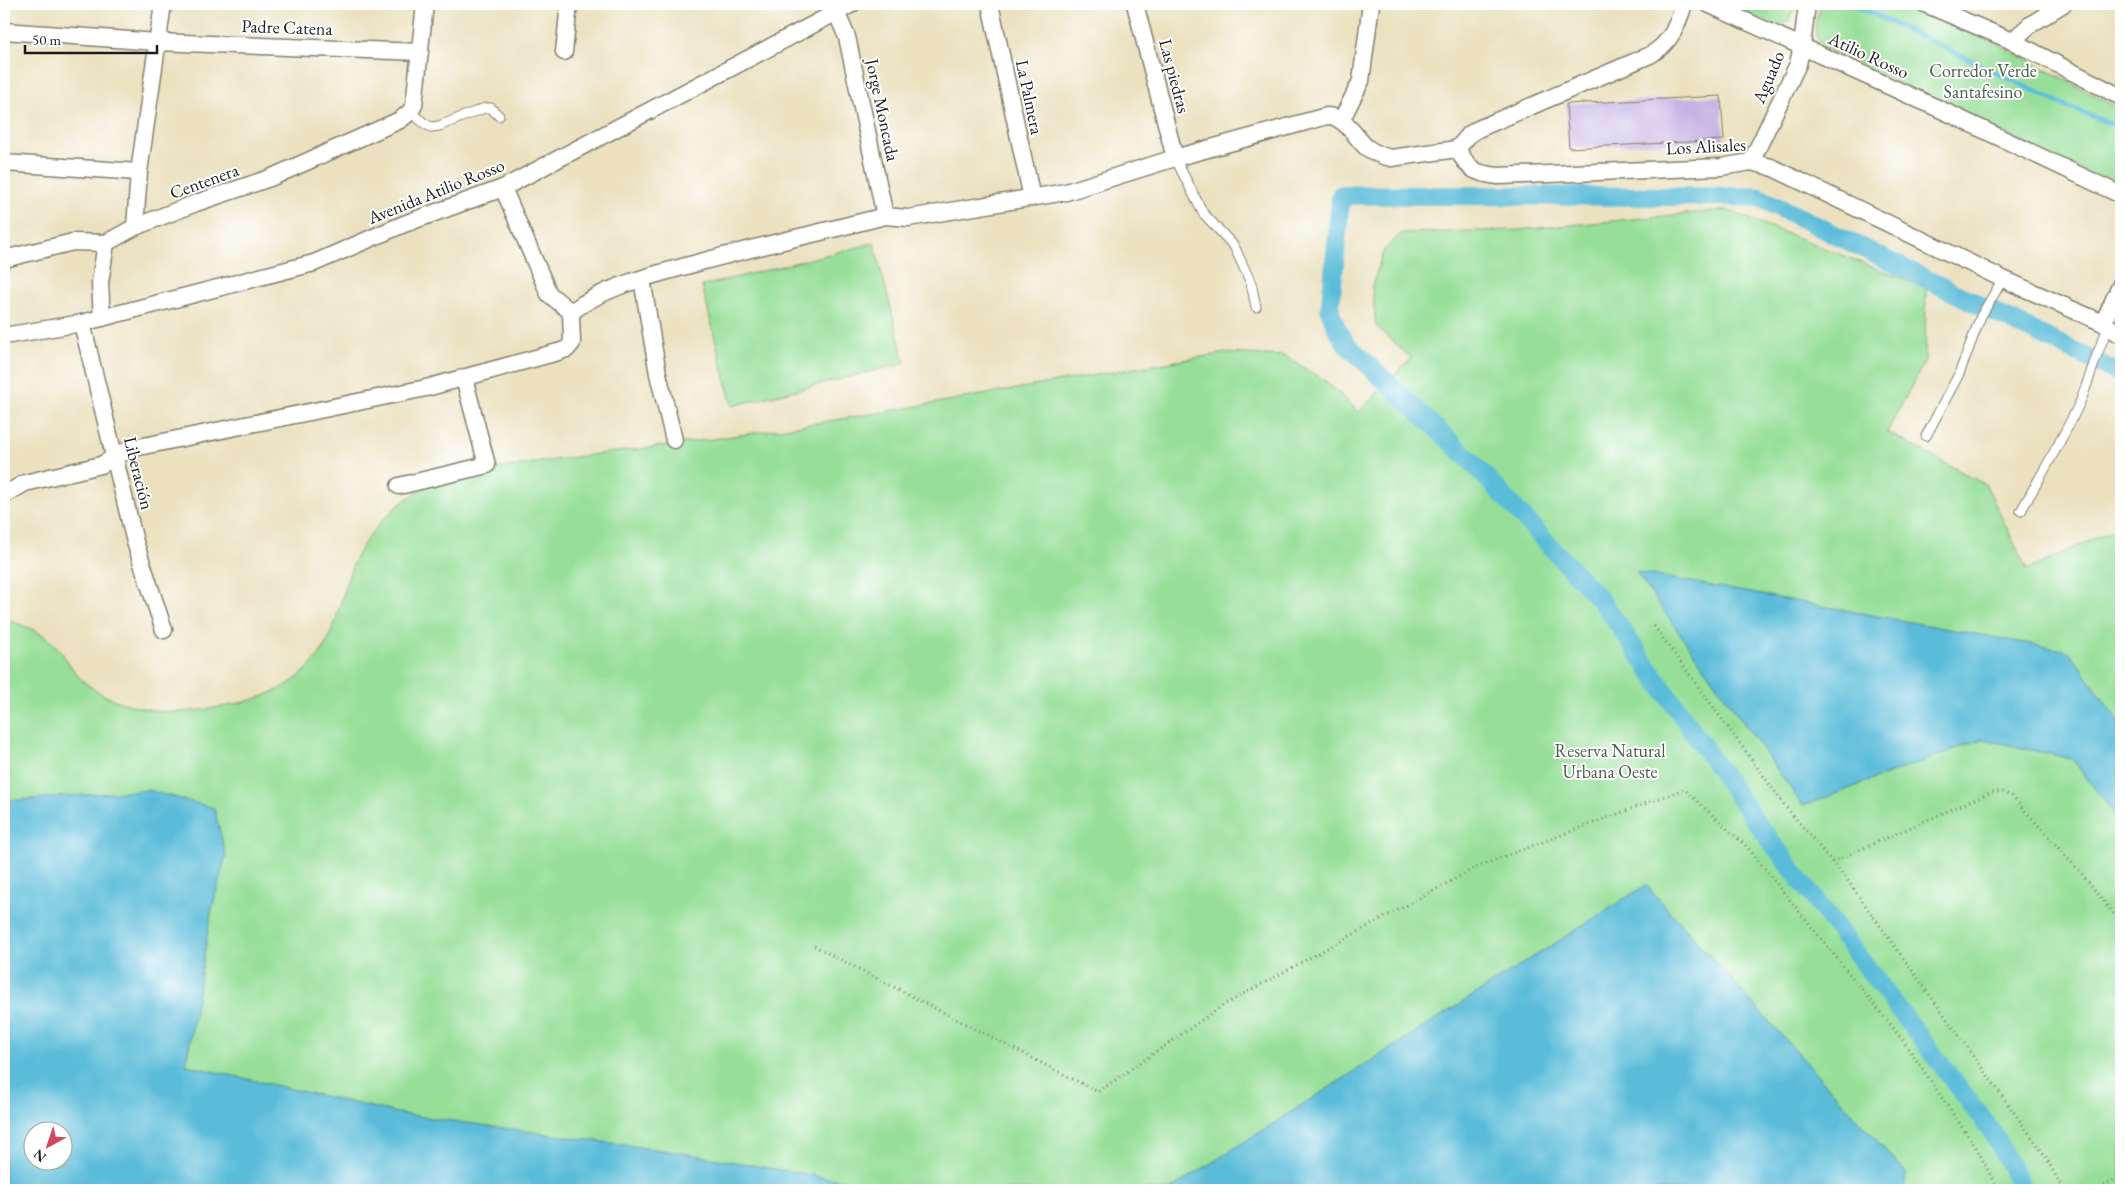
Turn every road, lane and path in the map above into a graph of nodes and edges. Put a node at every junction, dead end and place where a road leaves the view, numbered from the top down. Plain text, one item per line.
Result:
1 (163, 4) edge
2 (425, 4) edge
3 (569, 4) edge
4 (852, 4) edge
5 (990, 4) edge
6 (1135, 4) edge
7 (1371, 4) edge
8 (1684, 4) edge
9 (1708, 4) edge
10 (1807, 4) edge
11 (1925, 4) edge
12 (2063, 4) edge
13 (837, 14) junction
14 (4, 31) edge
15 (158, 42) junction
16 (2012, 42) junction
17 (1802, 46) junction
18 (420, 52) junction
19 (564, 52) dead end
20 (2121, 97) edge
21 (410, 112) junction
22 (499, 116) dead end
23 (1340, 120) junction
24 (1457, 149) junction
25 (1175, 158) junction
26 (1752, 162) junction
27 (4, 163) edge
28 (139, 172) junction
29 (503, 188) junction
30 (2121, 195) edge
31 (1032, 198) junction
32 (885, 216) junction
33 (135, 227) junction
34 (106, 243) junction
35 (4, 259) edge
36 (642, 279) junction
37 (2002, 279) junction
38 (2121, 284) edge
39 (1256, 307) dead end
40 (571, 312) junction
41 (102, 318) junction
42 (82, 323) junction
43 (2111, 328) edge
44 (4, 336) edge
45 (464, 378) junction
46 (1926, 436) dead end
47 (674, 440) dead end
48 (114, 457) junction
49 (399, 486) dead end
50 (4, 495) edge
51 (2021, 511) dead end
52 (1654, 626) dead end
53 (164, 630) dead end
54 (1832, 862) junction
55 (2121, 923) edge
56 (814, 946) dead end
57 (2121, 1176) edge
58 (1998, 1190) edge
59 (2063, 1190) edge
60 (2095, 1190) edge

1 - 15 street
2 - 18 street
3 - 19 street
4 - 13 street, Avenida Atilio Rosso
5 - 31 street, La Palmera
6 - 25 street, Las piedras
7 - 23 street
8 - 24 street
9 - 17 street, Atilio Rosso
10 - 17 street, Aguado
11 - 16 street
12 - 16 street
13 - 29 street, Avenida Atilio Rosso
13 - 32 street, Jorge Moncada
14 - 15 street, Padre Catena
15 - 18 street, Padre Catena
15 - 28 street
16 - 20 street
17 - 26 street, Aguado
17 - 30 street, Atilio Rosso
18 - 21 street
21 - 22 lane
21 - 33 street, Centenera
23 - 24 street
23 - 25 street
24 - 26 street, Los Alisales
25 - 31 street
25 - 39 lane
26 - 37 street, Los Alisales
27 - 28 street
28 - 33 street
29 - 40 street
29 - 41 street, Avenida Atilio Rosso
31 - 32 street
32 - 36 street
33 - 34 street, Centenera
34 - 35 street
34 - 41 street
36 - 40 street
36 - 47 street
37 - 43 street, Los Alisales
37 - 46 lane
38 - 43 street
40 - 45 street
41 - 42 street, Avenida Atilio Rosso
42 - 44 street, Avenida Atilio Rosso
42 - 48 street, Liberación
43 - 51 lane
45 - 48 street
45 - 49 street
48 - 50 street
48 - 53 street, Liberación
52 - 54 path
54 - 55 path
54 - 59 path
56 - 58 path
57 - 60 path

